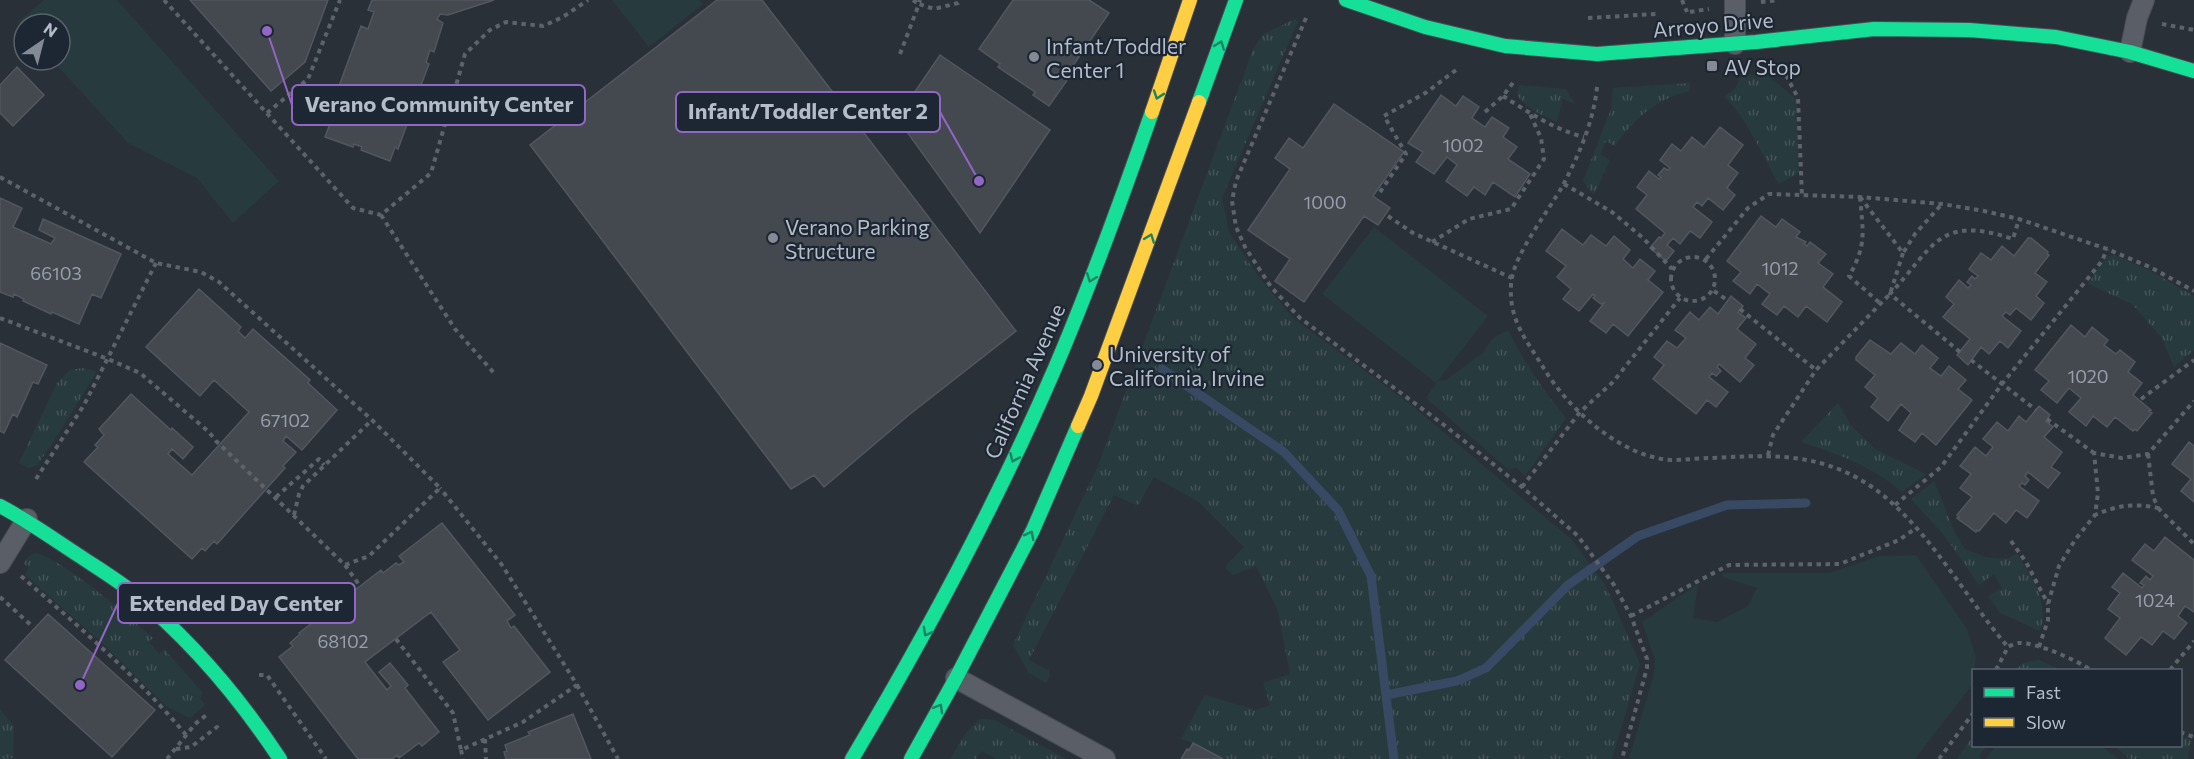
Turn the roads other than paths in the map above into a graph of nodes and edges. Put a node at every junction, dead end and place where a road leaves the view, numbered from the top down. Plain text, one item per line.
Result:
1 (1190, 0) edge
2 (1236, 0) edge
3 (1346, 0) edge
4 (2144, 0) edge
5 (1735, 2) edge
6 (1735, 44) junction
7 (2130, 52) junction
8 (2194, 71) edge
9 (0, 506) edge
10 (27, 519) junction
11 (1, 561) edge
12 (956, 678) junction
13 (280, 759) edge
14 (852, 759) edge
15 (911, 759) edge
16 (1105, 759) edge

1 -> 14 main road, California Avenue
12 -> 2 main road
3 - 6 main road, Arroyo Drive
4 - 7 lane
5 - 6 lane
6 - 7 main road, Arroyo Drive
7 - 8 main road, Arroyo Drive
9 - 10 main road
10 - 11 lane
10 - 13 main road
15 -> 12 main road
12 - 16 lane

